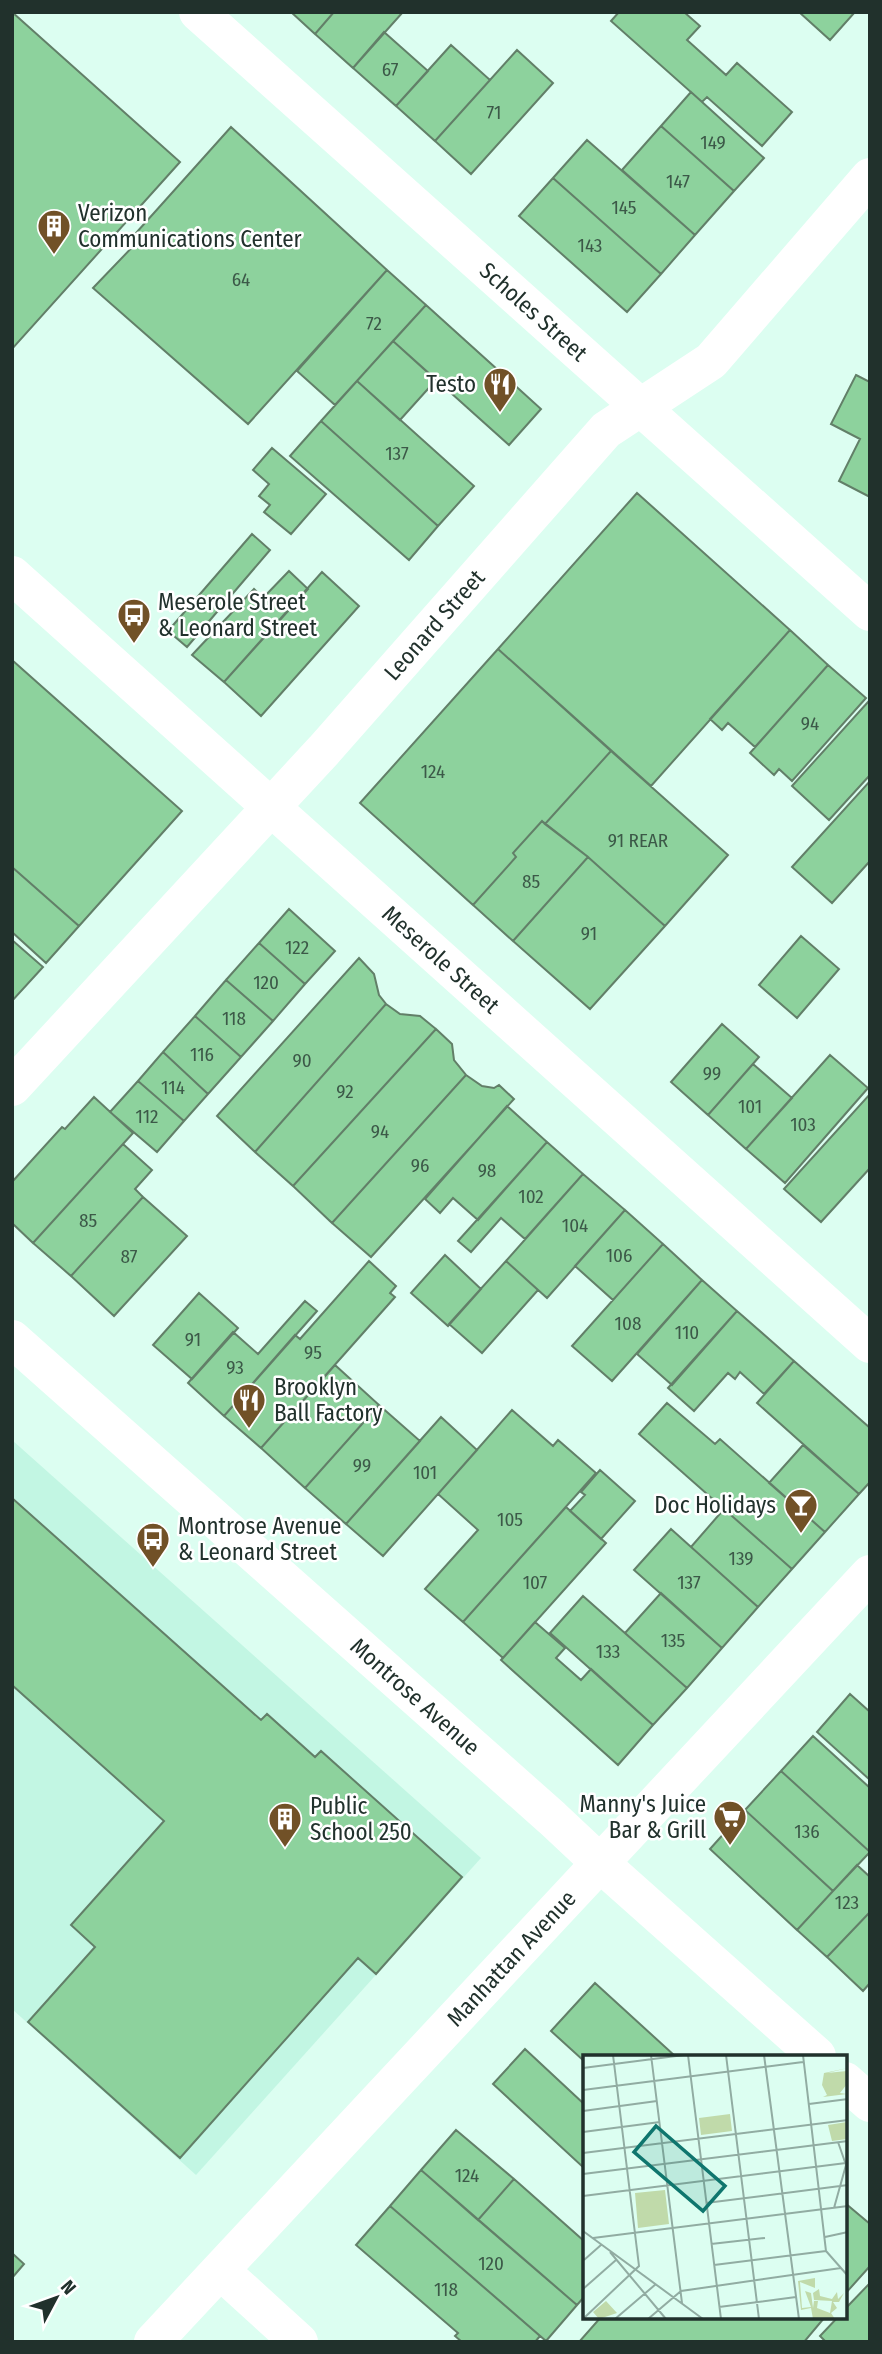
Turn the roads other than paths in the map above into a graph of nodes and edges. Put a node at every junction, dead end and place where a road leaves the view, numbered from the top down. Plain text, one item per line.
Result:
1 (198, 12) edge
2 (870, 177) edge
3 (642, 408) junction
4 (12, 575) edge
5 (870, 612) edge
6 (271, 807) junction
7 (12, 1087) edge
8 (12, 1339) edge
9 (870, 1344) edge
10 (870, 1574) edge
11 (600, 1863) junction
12 (816, 2055) edge
13 (847, 2083) edge
14 (870, 2103) edge
15 (221, 2271) junction
16 (153, 2342) edge
17 (299, 2342) edge

1 - 3 street, Scholes Street
2 - 3 street, Leonard Street
3 - 5 street, Scholes Street
3 - 6 street, Leonard Street
4 - 6 street, Meserole Street
6 - 7 street, Leonard Street
6 - 9 street, Meserole Street
8 - 11 street, Montrose Avenue
10 - 11 street, Manhattan Avenue
11 - 12 street, Montrose Avenue
11 - 15 street, Manhattan Avenue
13 - 14 street
15 - 16 street, Manhattan Avenue
15 - 17 street

